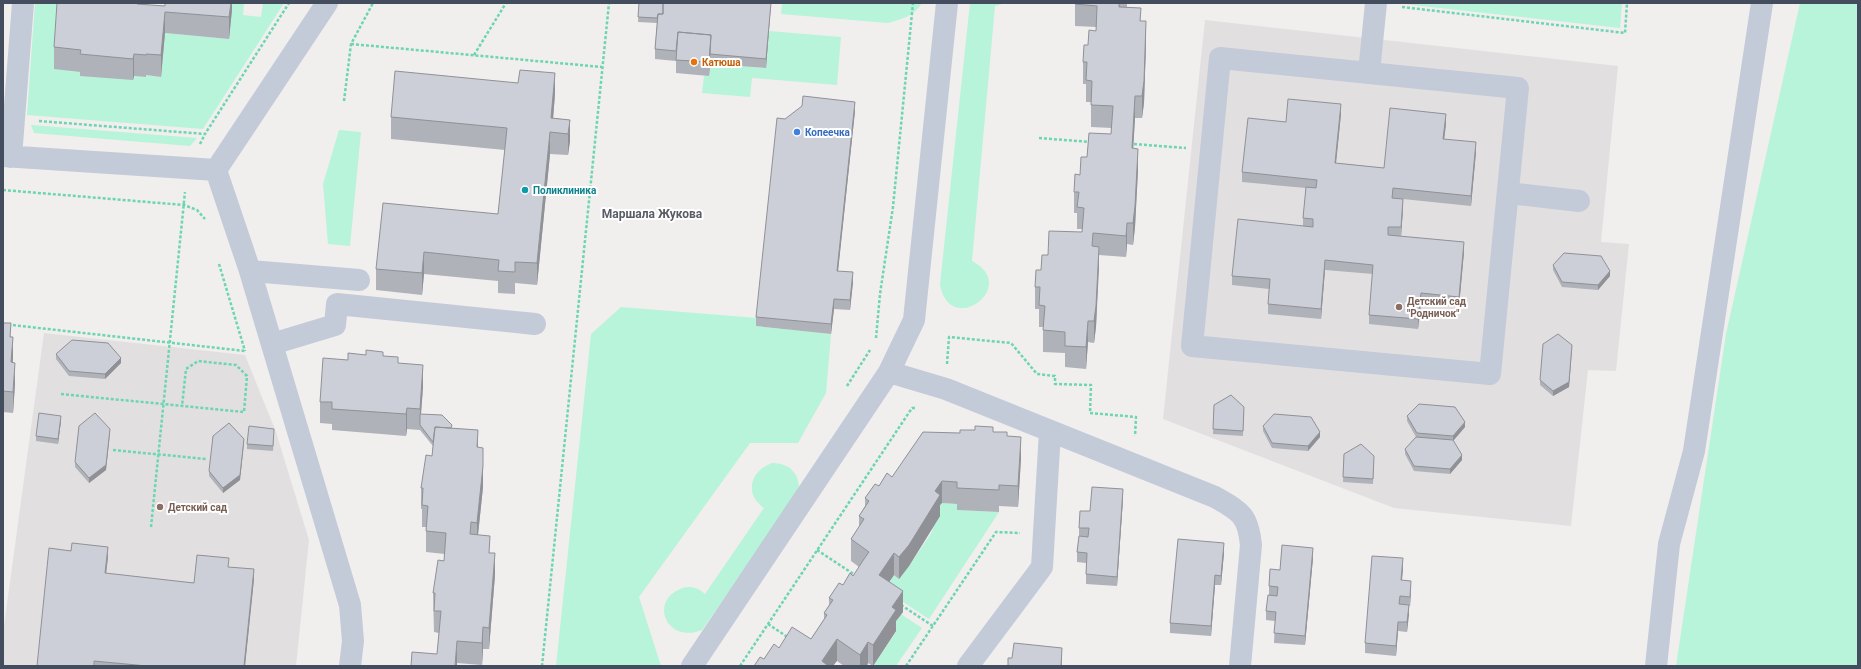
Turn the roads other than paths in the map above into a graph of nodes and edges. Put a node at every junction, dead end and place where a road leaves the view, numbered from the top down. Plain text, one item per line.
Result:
1 (23, 3) edge
2 (327, 3) edge
3 (947, 3) edge
4 (1375, 3) edge
5 (1762, 3) edge
6 (1369, 72) junction
7 (7, 156) edge
8 (216, 170) junction
9 (1508, 193) junction
10 (1579, 201) dead end
11 (250, 271) junction
12 (359, 280) dead end
13 (535, 324) dead end
14 (272, 344) junction
15 (889, 372) junction
16 (1050, 431) junction
17 (350, 666) edge
18 (692, 666) edge
19 (968, 666) edge
20 (1240, 666) edge
21 (1656, 666) edge

1 - 7 street
2 - 8 street
3 - 15 street
4 - 6 street
5 - 21 street
6 - 9 street
6 - 9 street
7 - 8 street
8 - 11 street
9 - 10 street
11 - 12 street
11 - 14 street
13 - 14 street
14 - 17 street
15 - 16 street
15 - 18 street
16 - 19 street
16 - 20 street

